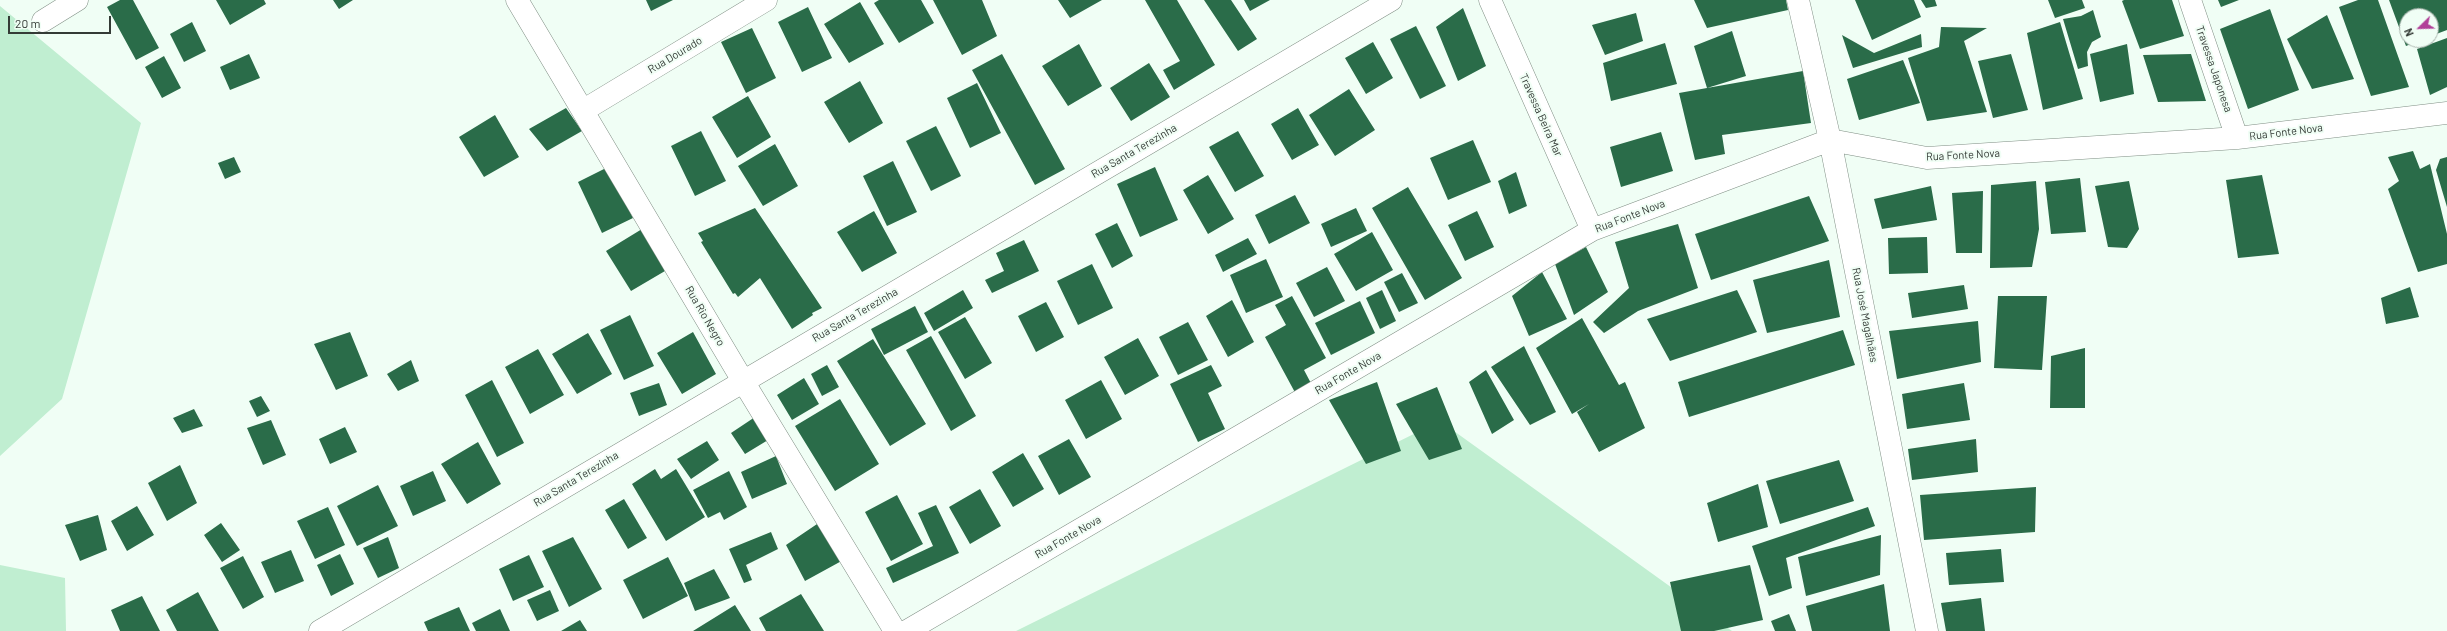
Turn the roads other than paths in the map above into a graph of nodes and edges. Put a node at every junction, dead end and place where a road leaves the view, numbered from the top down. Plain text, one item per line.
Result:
1 (78, 0) edge
2 (517, 0) edge
3 (766, 0) edge
4 (1391, 0) edge
5 (1490, 0) edge
6 (1798, 0) edge
7 (2190, 0) edge
8 (43, 21) dead end
9 (584, 110) junction
10 (2447, 113) edge
11 (2237, 138) junction
12 (1830, 140) junction
13 (1592, 230) junction
14 (743, 381) junction
15 (320, 631) edge
16 (895, 631) edge
17 (907, 631) edge
18 (1927, 631) edge

1 - 8 street
2 - 9 street, Rua Rio Negro
3 - 9 street, Rua Dourado
4 - 14 street, Rua Santa Terezinha
5 - 13 street, Travessa Beira Mar
6 - 12 street, Rua José Magalhães
7 - 11 street, Travessa Japonesa
9 - 14 street, Rua Rio Negro
10 - 11 street, Rua Fonte Nova
11 - 12 street, Rua Fonte Nova
12 - 13 street, Rua Fonte Nova
12 - 18 street, Rua José Magalhães
13 - 17 street, Rua Fonte Nova
14 - 15 street, Rua Santa Terezinha
14 - 16 street, Rua Rio Negro

